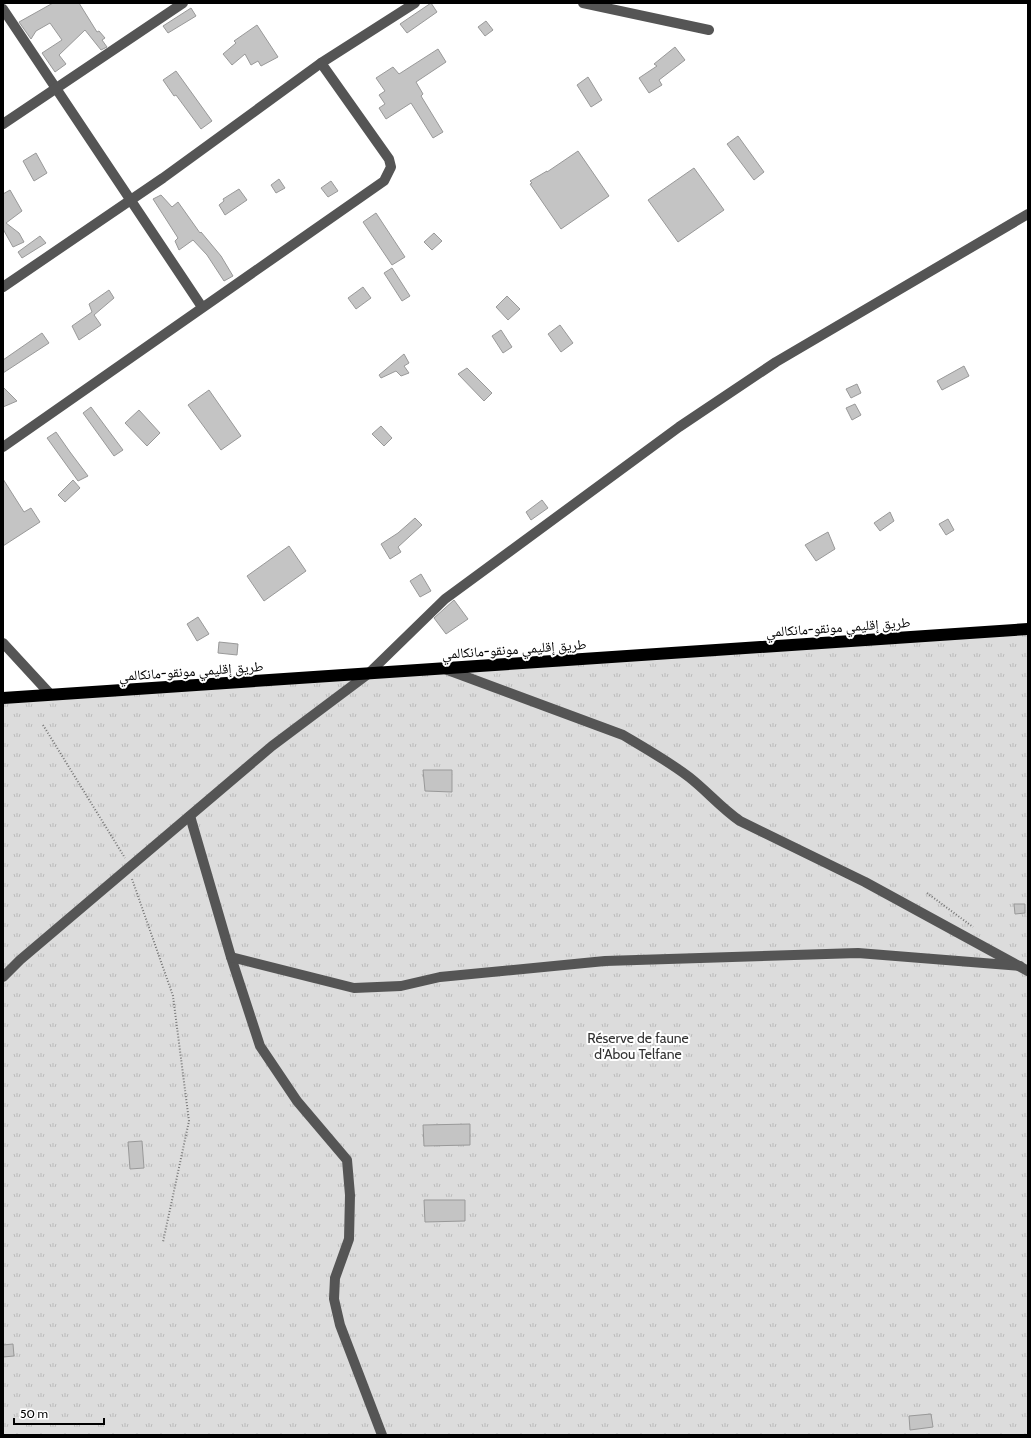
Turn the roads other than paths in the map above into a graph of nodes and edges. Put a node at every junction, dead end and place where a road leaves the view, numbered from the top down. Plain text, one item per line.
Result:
1 (182, 3) edge
2 (415, 3) edge
3 (583, 3) edge
4 (3, 9) edge
5 (709, 30) dead end
6 (321, 63) junction
7 (55, 89) junction
8 (3, 124) edge
9 (130, 200) junction
10 (1028, 214) edge
11 (3, 287) edge
12 (202, 307) junction
13 (3, 447) edge
14 (1028, 629) edge
15 (3, 643) edge
16 (445, 669) junction
17 (368, 674) junction
18 (51, 695) junction
19 (3, 698) edge
20 (190, 816) junction
21 (231, 957) junction
22 (1024, 969) edge
23 (3, 977) edge
24 (382, 1435) edge

1 - 7 street
2 - 6 street
3 - 5 street
4 - 7 street
6 - 9 street
6 - 12 street
7 - 8 street
7 - 9 street
9 - 11 street
9 - 12 street
10 - 17 street
12 - 13 street
14 - 16 highway, طريق إقليمي مونقو-مانكالمي
15 - 18 street
16 - 17 highway, طريق إقليمي مونقو-مانكالمي
16 - 22 street
17 - 18 highway, طريق إقليمي مونقو-مانكالمي
17 - 20 street
18 - 19 highway, طريق إقليمي مونقو-مانكالمي
20 - 21 street
20 - 23 street
21 - 22 street
21 - 24 street

